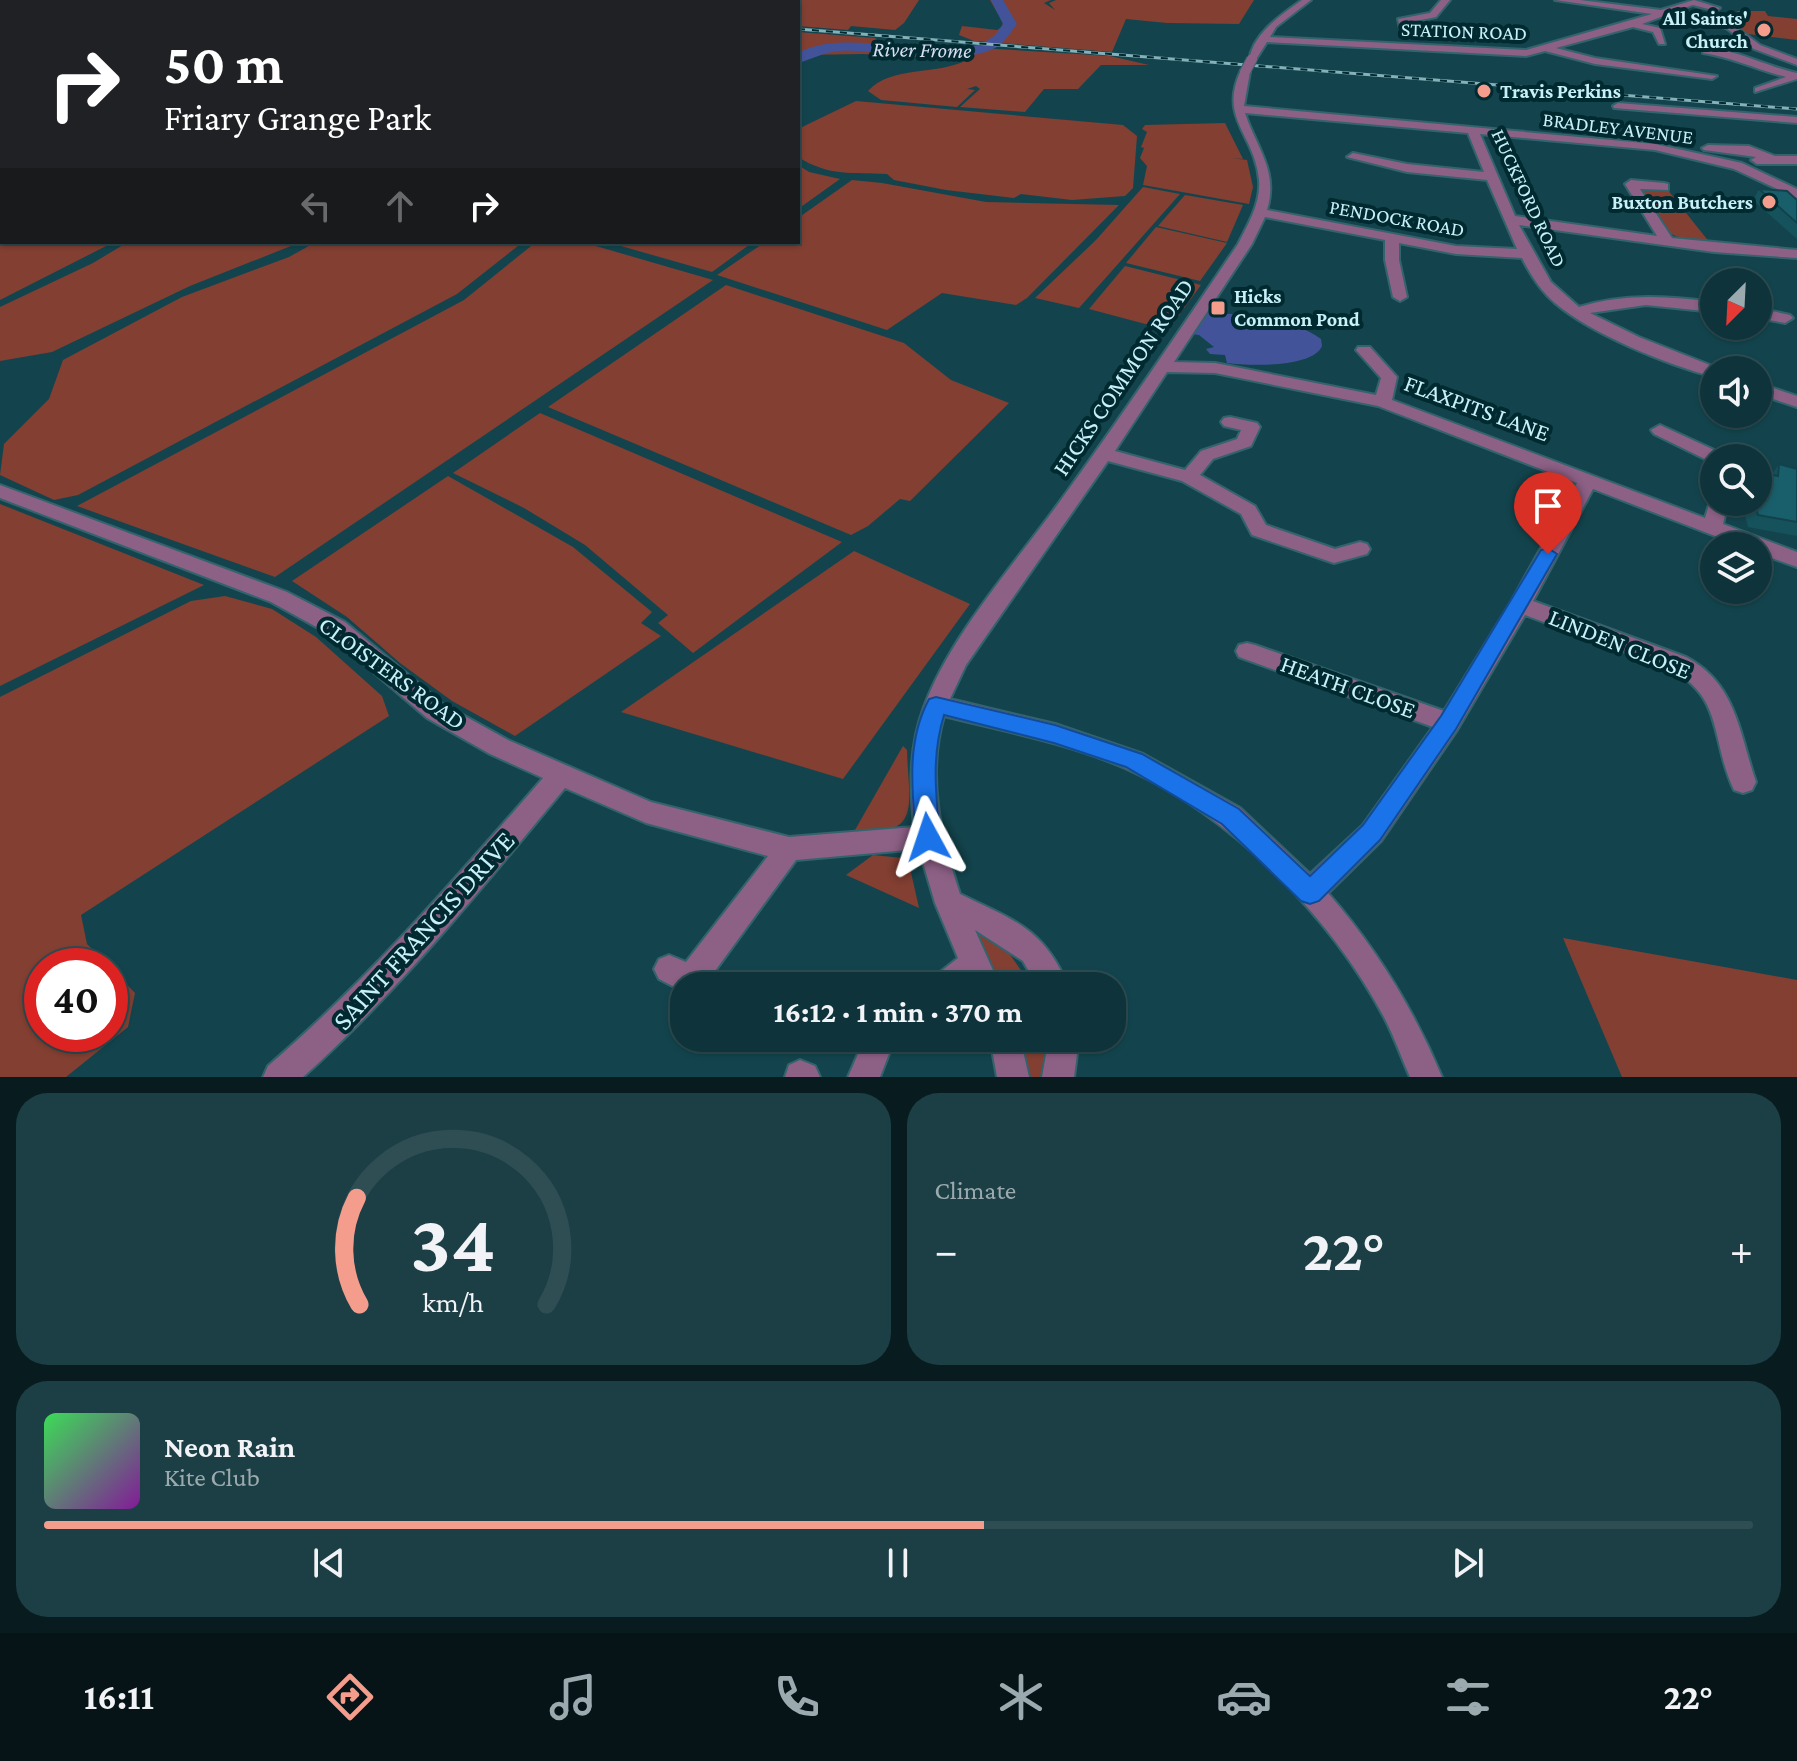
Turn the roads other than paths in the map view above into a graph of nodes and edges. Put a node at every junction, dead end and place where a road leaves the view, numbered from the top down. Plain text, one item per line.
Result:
1 (1307, 0) edge
2 (1446, 0) edge
3 (1559, 0) edge
4 (1583, 2) edge
5 (1716, 8) dead end
6 (1659, 12) junction
7 (1563, 13) dead end
8 (1633, 24) junction
9 (1404, 31) dead end
10 (1262, 39) junction
11 (1663, 39) dead end
12 (1549, 49) junction
13 (1706, 51) dead end
14 (1797, 62) edge
15 (1712, 76) dead end
16 (1796, 76) edge
17 (1758, 91) dead end
18 (1618, 106) dead end
19 (1237, 109) junction
20 (1797, 120) edge
21 (1473, 131) junction
22 (1677, 150) junction
23 (1353, 157) dead end
24 (1770, 158) junction
25 (1797, 160) edge
26 (1738, 166) junction
27 (1493, 177) junction
28 (1664, 187) dead end
29 (1797, 194) edge
30 (1260, 212) junction
31 (1512, 220) junction
32 (1392, 240) junction
33 (1667, 241) junction
34 (1528, 254) junction
35 (1797, 254) edge
36 (1417, 299) dead end
37 (1700, 305) edge
38 (1579, 312) junction
39 (1772, 316) edge
40 (1785, 318) dead end
41 (1179, 344) junction
42 (1364, 350) dead end
43 (1164, 367) junction
44 (1700, 367) edge
45 (1215, 368) junction
46 (1772, 393) edge
47 (1383, 402) junction
48 (1797, 402) edge
49 (1230, 422) dead end
50 (1660, 430) dead end
51 (1700, 450) edge
52 (1104, 454) junction
53 (1189, 477) junction
54 (1589, 478) junction
55 (0, 491) edge
56 (1715, 516) edge
57 (1713, 526) junction
58 (1360, 549) dead end
59 (1797, 560) edge
60 (1520, 605) junction
61 (1247, 651) dead end
62 (936, 705) junction
63 (1449, 723) junction
64 (560, 776) junction
65 (1743, 782) dead end
66 (928, 837) junction
67 (789, 849) junction
68 (1310, 892) junction
69 (949, 903) junction
70 (669, 969) dead end
71 (979, 972) edge
72 (1045, 972) edge
73 (874, 1052) edge
74 (1008, 1052) edge
75 (1062, 1052) edge
76 (279, 1077) edge
77 (864, 1077) edge
78 (1013, 1077) edge
79 (1058, 1077) edge
80 (1426, 1077) edge

1 - 10 street
2 - 9 street
3 - 4 street
4 - 6 street
4 - 7 street
5 - 6 street
6 - 8 street, STATION ROAD
6 - 14 street
8 - 11 street
8 - 12 street, STATION ROAD
10 - 12 street, STATION ROAD
10 - 19 street, bridge
12 - 15 street
13 - 16 street
16 - 17 street
18 - 20 street
19 - 21 street, BRADLEY AVENUE
19 - 30 street, HICKS COMMON ROAD
21 - 22 street, BRADLEY AVENUE
21 - 27 street, HUCKFORD ROAD
22 - 24 street
22 - 26 street, BRADLEY AVENUE
23 - 27 street
24 - 25 street
24 - 26 street
26 - 29 street, BRADLEY AVENUE
27 - 31 street, HUCKFORD ROAD
28 - 33 street
30 - 32 street, PENDOCK ROAD
30 - 41 street, HICKS COMMON ROAD
31 - 33 street
31 - 34 street, HUCKFORD ROAD
32 - 34 street, PENDOCK ROAD
32 - 36 street
33 - 35 street
34 - 38 street, HUCKFORD ROAD
37 - 38 street
38 - 44 street, HUCKFORD ROAD
39 - 40 street
41 - 43 street, HICKS COMMON ROAD
41 - 45 street, FLAXPITS LANE
42 - 47 street
43 - 45 street, FLAXPITS LANE
43 - 52 street, HICKS COMMON ROAD
45 - 47 street, FLAXPITS LANE
46 - 48 street
47 - 54 street, FLAXPITS LANE
49 - 53 street
50 - 51 street
52 - 53 street
52 - 62 street, HICKS COMMON ROAD
53 - 58 street
54 - 57 street, FLAXPITS LANE
54 - 60 street
55 - 64 street, CLOISTERS ROAD
56 - 57 street
57 - 59 street, FLAXPITS LANE
60 - 63 street
60 - 65 street, LINDEN CLOSE
61 - 63 street, HEATH CLOSE
62 - 66 street, HICKS COMMON ROAD
62 - 68 street
63 - 68 street
64 - 67 street, CLOISTERS ROAD
64 - 76 street, SAINT FRANCIS DRIVE
66 - 67 street, CLOISTERS ROAD
66 - 69 street, HICKS COMMON ROAD
67 - 70 street
68 - 80 street
69 - 71 street, HICKS COMMON ROAD
69 - 72 street
73 - 77 street
74 - 78 street
75 - 79 street

